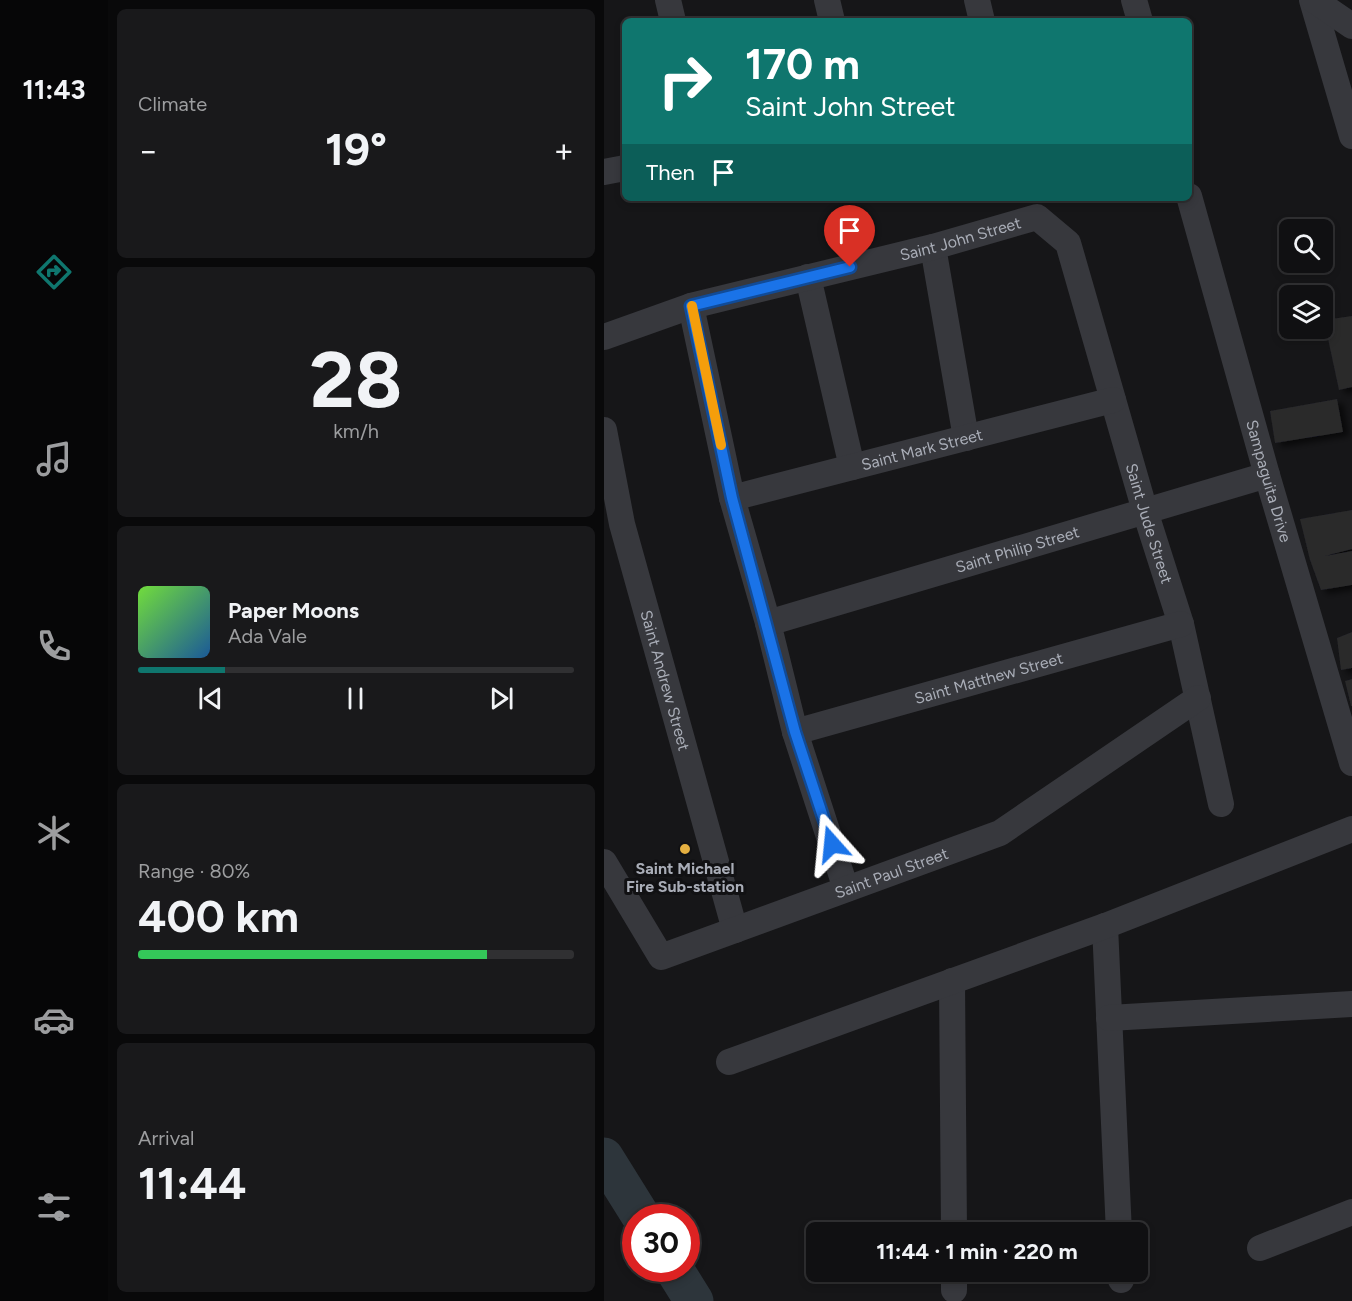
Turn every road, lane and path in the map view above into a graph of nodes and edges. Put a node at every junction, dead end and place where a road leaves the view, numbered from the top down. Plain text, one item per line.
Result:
1 (668, 0) edge
2 (827, 0) edge
3 (977, 0) edge
4 (1134, 0) edge
5 (1313, 0) edge
6 (672, 18) edge
7 (831, 18) edge
8 (981, 18) edge
9 (1139, 18) edge
10 (1351, 26) edge
11 (1351, 136) edge
12 (622, 169) edge
13 (604, 172) edge
14 (1190, 201) edge
15 (1034, 208) edge
16 (1068, 243) joint
17 (933, 247) junction
18 (808, 278) junction
19 (691, 306) junction
20 (604, 337) edge
21 (1113, 400) junction
22 (604, 430) edge
23 (966, 438) junction
24 (852, 467) junction
25 (608, 469) edge
26 (1267, 475) junction
27 (732, 498) junction
28 (1146, 511) junction
29 (768, 623) junction
30 (1181, 624) junction
31 (1198, 698) junction
32 (795, 732) junction
33 (1351, 763) edge
34 (1221, 804) dead end
35 (1351, 829) edge
36 (604, 862) edge
37 (846, 889) junction
38 (1105, 926) junction
39 (735, 930) junction
40 (952, 981) junction
41 (1351, 1004) edge
42 (1109, 1018) junction
43 (729, 1062) dead end
44 (1351, 1212) edge
45 (954, 1222) edge
46 (1118, 1222) edge
47 (1260, 1248) dead end

1 - 6 street
2 - 7 street
3 - 8 street
4 - 9 street
5 - 10 street
5 - 11 street
12 - 13 street
14 - 26 street, Sampaguita Drive
15 - 16 street, Saint John Street
15 - 17 street, Saint John Street
16 - 21 street, Saint Jude Street
17 - 18 street, Saint John Street
17 - 23 street
18 - 19 street, Saint John Street
18 - 24 street
19 - 20 street, Saint John Street
19 - 27 street
21 - 23 street, Saint Mark Street
21 - 28 street, Saint Jude Street
22 - 25 street, Saint Andrew Street
23 - 24 street, Saint Mark Street
24 - 27 street, Saint Mark Street
25 - 39 street, Saint Andrew Street
26 - 28 street, Saint Philip Street
26 - 33 street, Sampaguita Drive
27 - 29 street
28 - 29 street, Saint Philip Street
28 - 30 street, Saint Jude Street
29 - 32 street
30 - 31 street, Saint Jude Street
30 - 32 street, Saint Matthew Street
31 - 34 street, Saint Jude Street
31 - 37 street, Saint Paul Street
32 - 37 street
35 - 38 street
36 - 39 street, Saint Paul Street
37 - 39 street, Saint Paul Street
38 - 40 street
38 - 42 street
40 - 43 street
40 - 45 street
41 - 42 street
42 - 46 street
44 - 47 street

